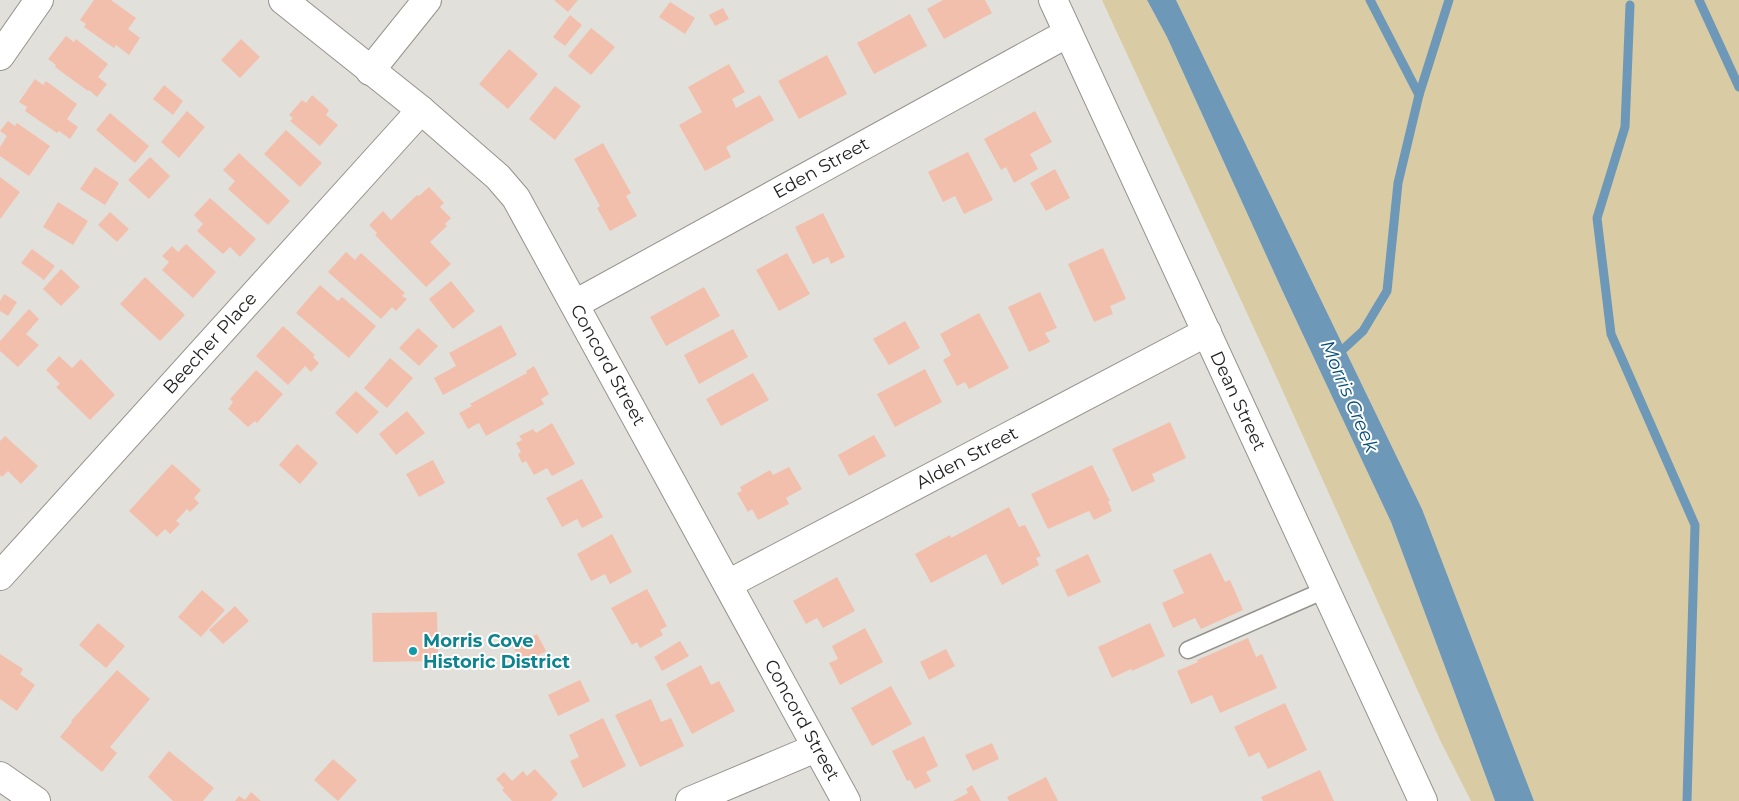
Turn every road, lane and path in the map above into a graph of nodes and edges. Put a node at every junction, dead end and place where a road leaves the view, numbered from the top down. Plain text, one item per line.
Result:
1 (38, 0) edge
2 (282, 0) edge
3 (427, 0) edge
4 (1053, 0) edge
5 (1068, 33) junction
6 (0, 56) edge
7 (370, 71) junction
8 (421, 110) junction
9 (575, 304) junction
10 (1207, 332) junction
11 (0, 576) edge
12 (728, 584) junction
13 (1325, 590) junction
14 (1188, 650) dead end
15 (816, 748) junction
16 (0, 776) edge
17 (36, 801) edge
18 (690, 801) edge
19 (846, 801) edge
20 (1423, 801) edge

1 - 6 street
2 - 7 street, Concord Street
3 - 7 street
4 - 5 street, Dean Street
5 - 9 street, Eden Street
5 - 10 street, Dean Street
7 - 8 street, Concord Street
8 - 9 street, Concord Street
8 - 11 street, Beecher Place
9 - 12 street, Concord Street
10 - 12 street, Alden Street
10 - 13 street, Dean Street
12 - 15 street, Concord Street
13 - 14 lane
13 - 20 street, Dean Street
15 - 18 street
15 - 19 street, Concord Street
16 - 17 street

